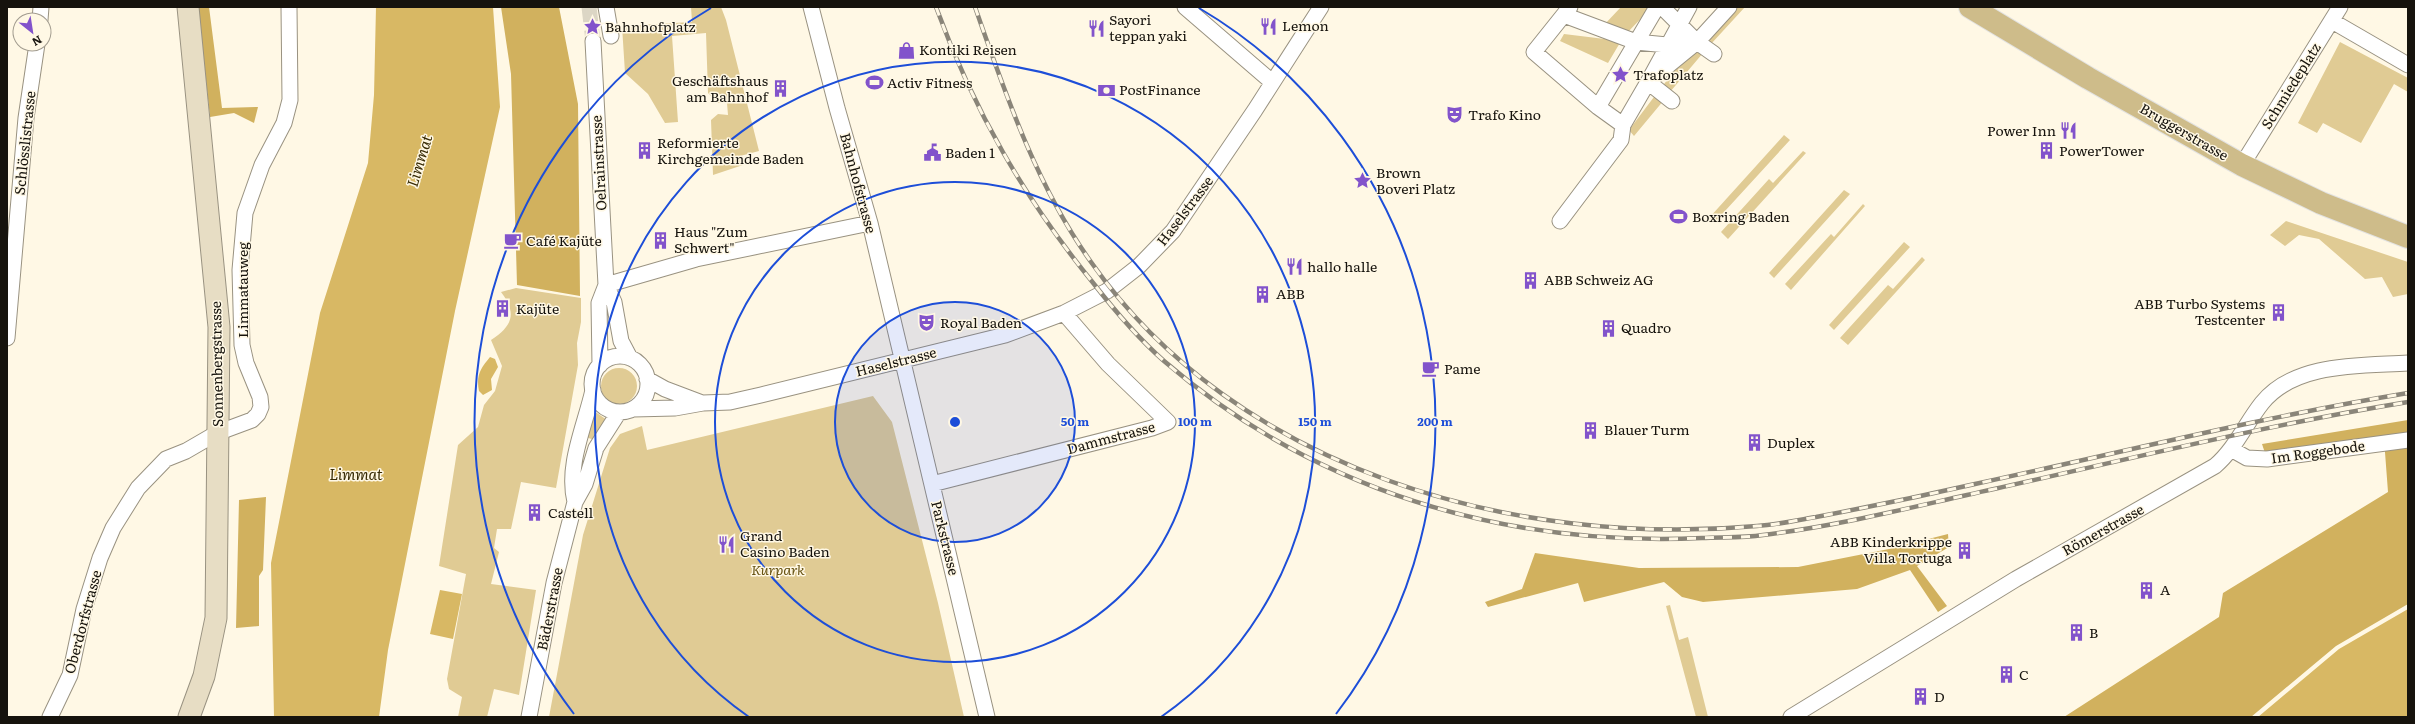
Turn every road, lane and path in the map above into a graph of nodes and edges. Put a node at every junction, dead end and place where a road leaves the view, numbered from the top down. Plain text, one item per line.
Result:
1 (188, 7) edge
2 (289, 7) edge
3 (606, 7) edge
4 (811, 7) edge
5 (1185, 7) edge
6 (1321, 7) edge
7 (1657, 7) edge
8 (1662, 7) edge
9 (1689, 7) edge
10 (1729, 7) edge
11 (1970, 7) edge
12 (2340, 7) edge
13 (1567, 11) edge
14 (2332, 21) junction
15 (1680, 24) junction
16 (611, 36) dead end
17 (593, 41) tunnel mouth
18 (1636, 42) junction
19 (1697, 42) junction
20 (1667, 46) junction
21 (36, 52) edge
22 (1714, 54) dead end
23 (2408, 65) edge
24 (1272, 82) junction
25 (1648, 82) junction
26 (1672, 101) dead end
27 (1598, 107) junction
28 (1623, 125) junction
29 (2242, 165) junction
30 (1560, 221) dead end
31 (870, 223) junction
32 (2408, 237) edge
33 (606, 285) junction
34 (1064, 314) junction
35 (7, 338) edge
36 (630, 358) junction
37 (901, 360) junction
38 (2408, 363) edge
39 (600, 365) junction
40 (648, 379) junction
41 (593, 390) junction
42 (703, 403) junction
43 (626, 410) junction
44 (217, 433) junction
45 (2408, 440) edge
46 (2231, 449) junction
47 (932, 484) junction
48 (575, 502) junction
49 (192, 716) edge
50 (50, 717) edge
51 (529, 717) edge
52 (987, 717) edge
53 (1792, 717) edge

1 - 44 main road, Sonnenbergstrasse
2 - 44 street, Limmatauweg
3 - 16 street
4 - 31 street, Bahnhofstrasse
5 - 24 street
6 - 24 street, Haselstrasse
7 - 18 street
8 - 15 street
9 - 15 street
10 - 19 street
11 - 29 main road, Bruggerstrasse
12 - 14 street, Schmiedeplatz
13 - 18 street
13 - 27 street
14 - 23 street
14 - 29 street, Schmiedeplatz
15 - 19 street
15 - 20 street
17 - 33 street, Oelrainstrasse
18 - 20 street
18 - 27 street
19 - 20 street
19 - 22 street
19 - 25 street
20 - 25 street
21 - 35 street, Schlösslistrasse
24 - 34 street, Haselstrasse
25 - 26 street
25 - 28 street
27 - 28 street
28 - 30 street
29 - 32 main road, Bruggerstrasse
31 - 33 street
31 - 37 street, Bahnhofstrasse
33 - 36 street, Oelrainstrasse
33 - 39 street, Oelrainstrasse
34 - 37 street, Haselstrasse
34 - 47 street, Dammstrasse
36 - 39 street
36 - 40 street
37 - 42 street, Haselstrasse
37 - 47 street, Parkstrasse
38 - 46 street, Römerstrasse
39 - 41 street
40 - 42 street, Haselstrasse
40 - 43 street
41 - 43 street
41 - 48 street, Bäderstrasse
42 - 43 street, Haselstrasse
43 - 48 street, Bäderstrasse
44 - 49 main road, Sonnenbergstrasse
44 - 50 street, Oberdorfstrasse
45 - 46 street, Im Roggebode
46 - 53 street, Römerstrasse
47 - 52 street, Parkstrasse
48 - 51 street, Bäderstrasse

